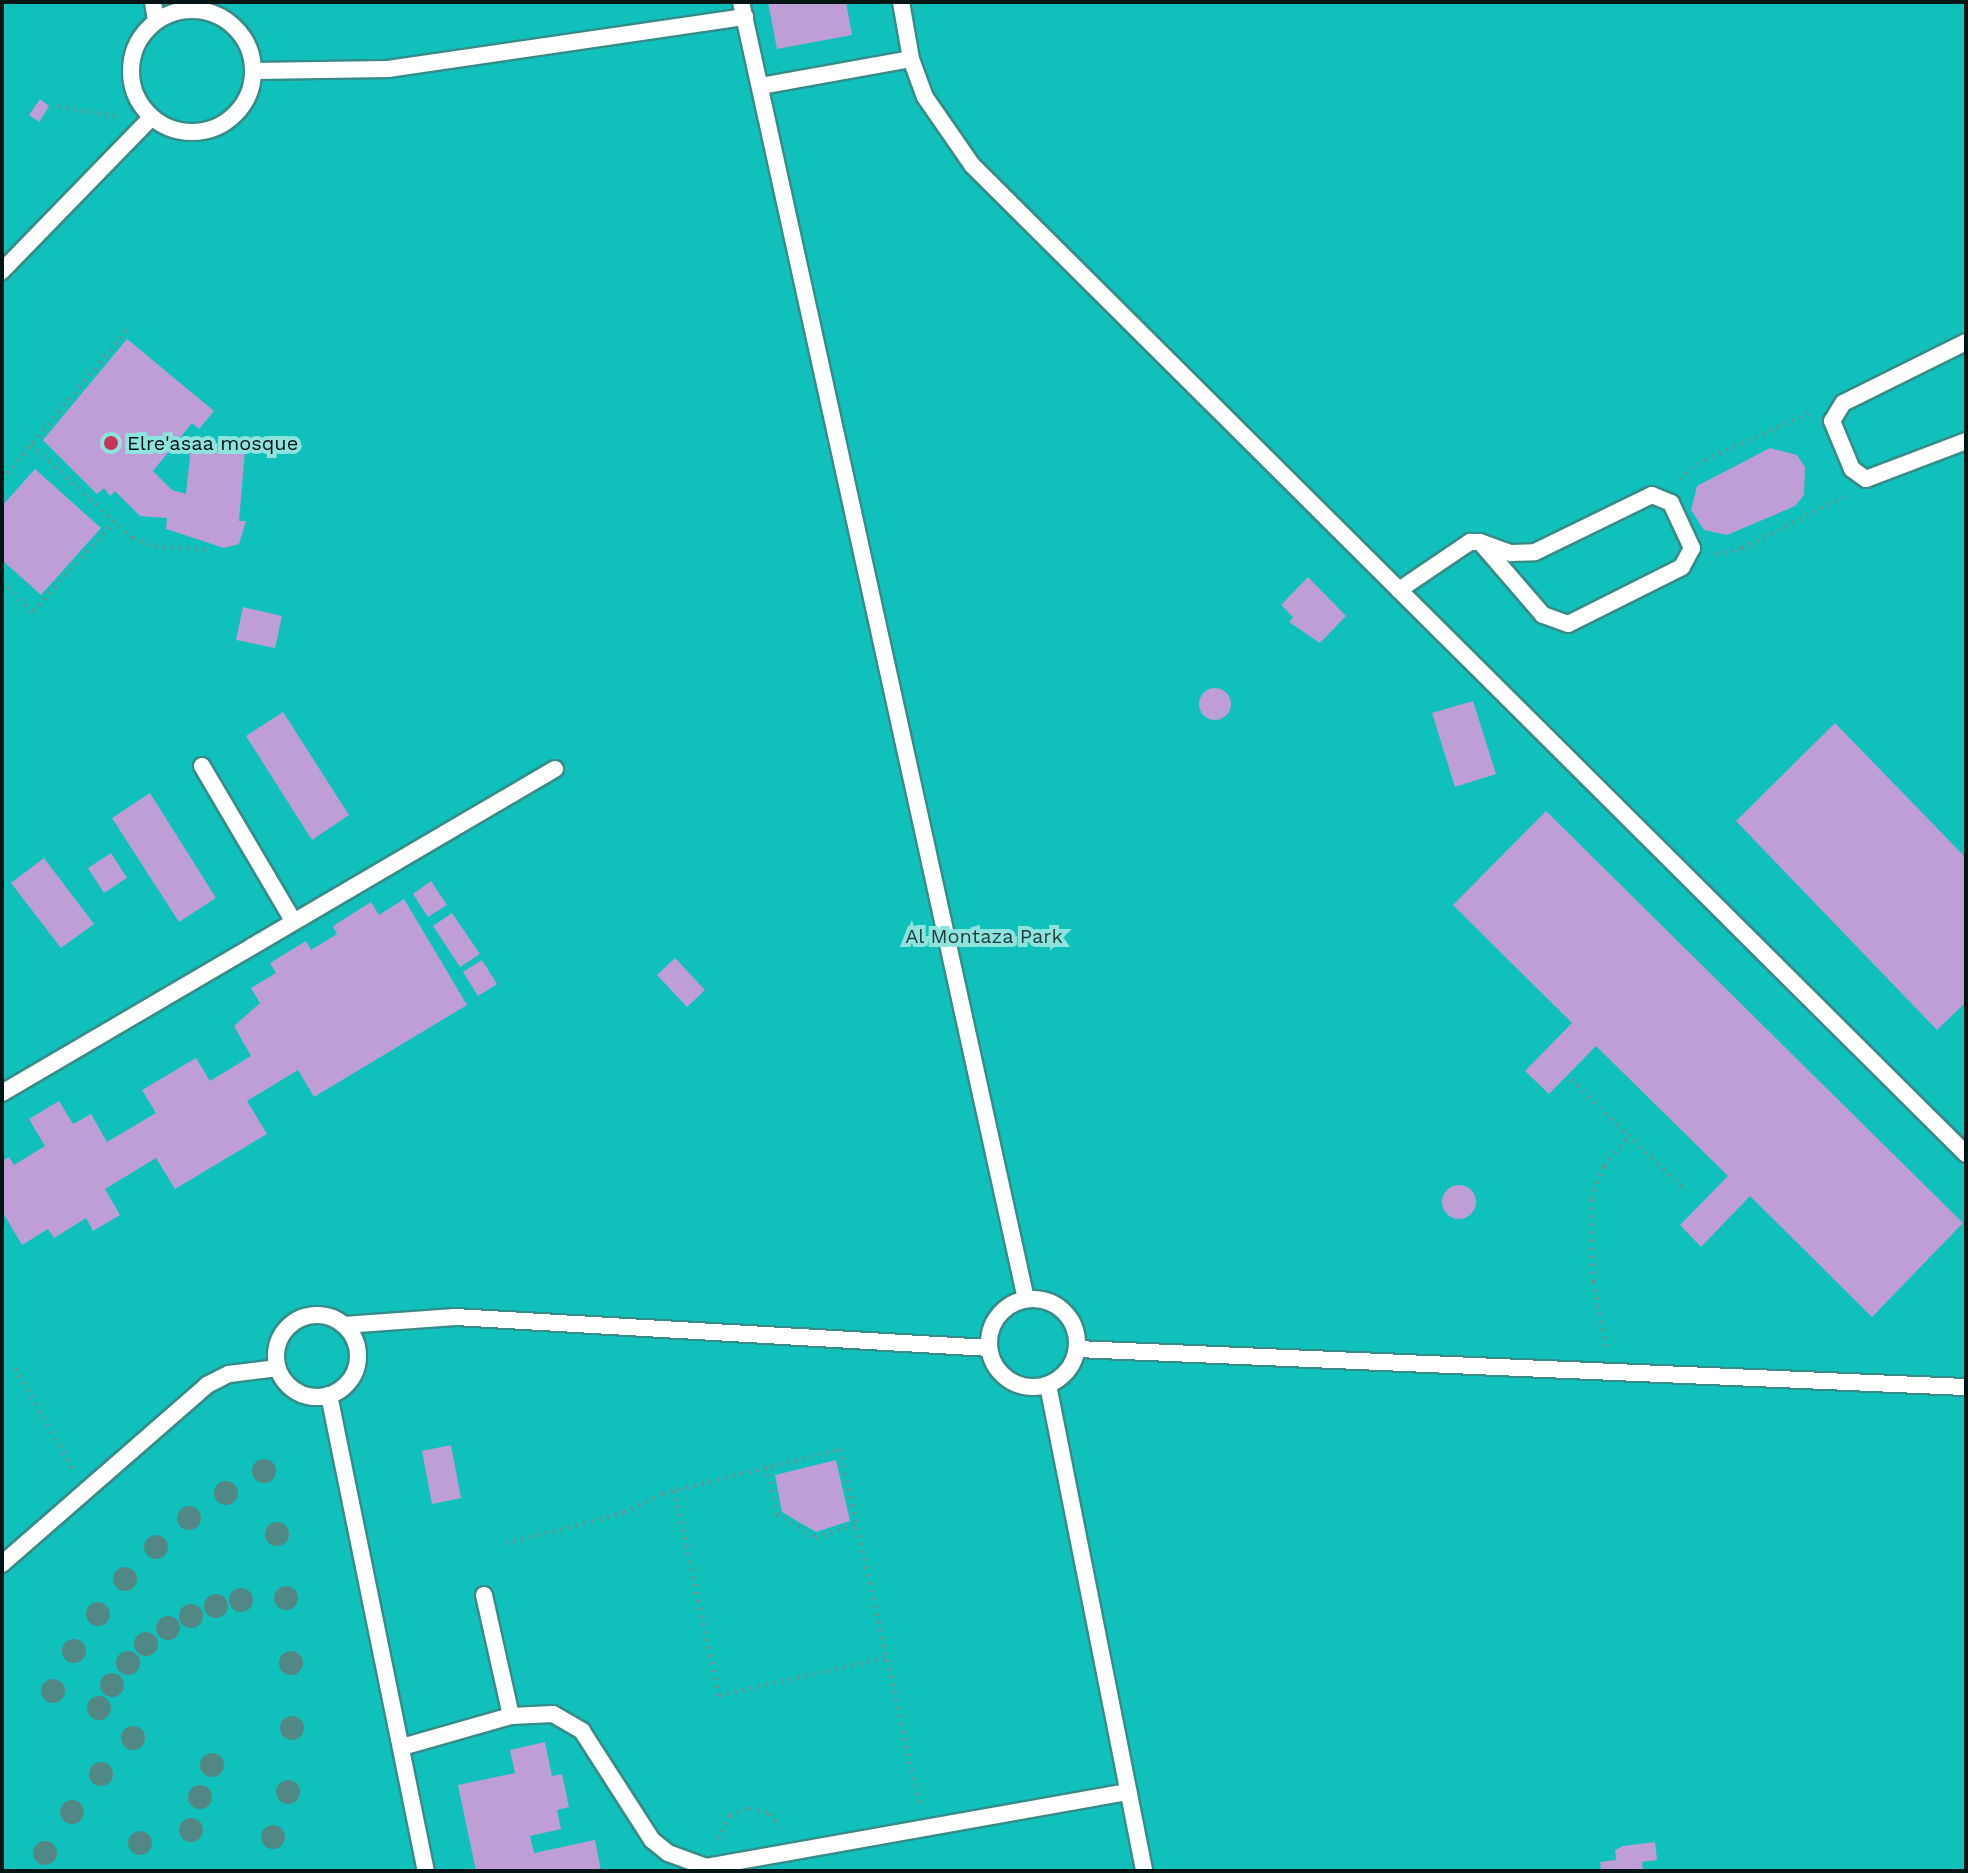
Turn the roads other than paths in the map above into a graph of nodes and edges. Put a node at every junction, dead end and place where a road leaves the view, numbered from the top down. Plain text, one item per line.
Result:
1 (153, 2) edge
2 (901, 2) edge
3 (743, 9) edge
4 (156, 21) junction
5 (911, 59) junction
6 (253, 71) junction
7 (761, 86) junction
8 (151, 118) junction
9 (2, 271) edge
10 (1966, 342) edge
11 (1966, 441) edge
12 (1480, 542) junction
13 (1399, 590) junction
14 (202, 766) dead end
15 (555, 769) dead end
16 (292, 919) junction
17 (2, 1093) edge
18 (1966, 1154) edge
19 (1026, 1299) junction
20 (344, 1325) junction
21 (989, 1348) junction
22 (1077, 1349) junction
23 (278, 1368) junction
24 (1048, 1385) junction
25 (1966, 1387) edge
26 (329, 1395) junction
27 (2, 1564) edge
28 (484, 1595) dead end
29 (511, 1716) junction
30 (402, 1747) junction
31 (1128, 1792) junction
32 (426, 1871) edge
33 (1144, 1871) edge

1 - 4 lane
2 - 5 lane
3 - 6 lane
3 - 7 lane
4 - 6 lane
4 - 8 lane
5 - 7 lane
5 - 13 lane
6 - 8 lane
7 - 19 lane
8 - 9 lane
10 - 11 lane
12 - 12 lane
12 - 13 lane
13 - 18 lane
14 - 16 lane
15 - 16 lane
16 - 17 lane
19 - 21 lane
19 - 22 lane
20 - 21 lane
20 - 23 lane
20 - 26 lane
21 - 24 lane
22 - 24 lane
22 - 25 lane
23 - 26 lane
23 - 27 lane
24 - 31 lane
26 - 30 lane
28 - 29 lane
29 - 30 lane
29 - 31 lane
30 - 32 lane
31 - 33 lane

